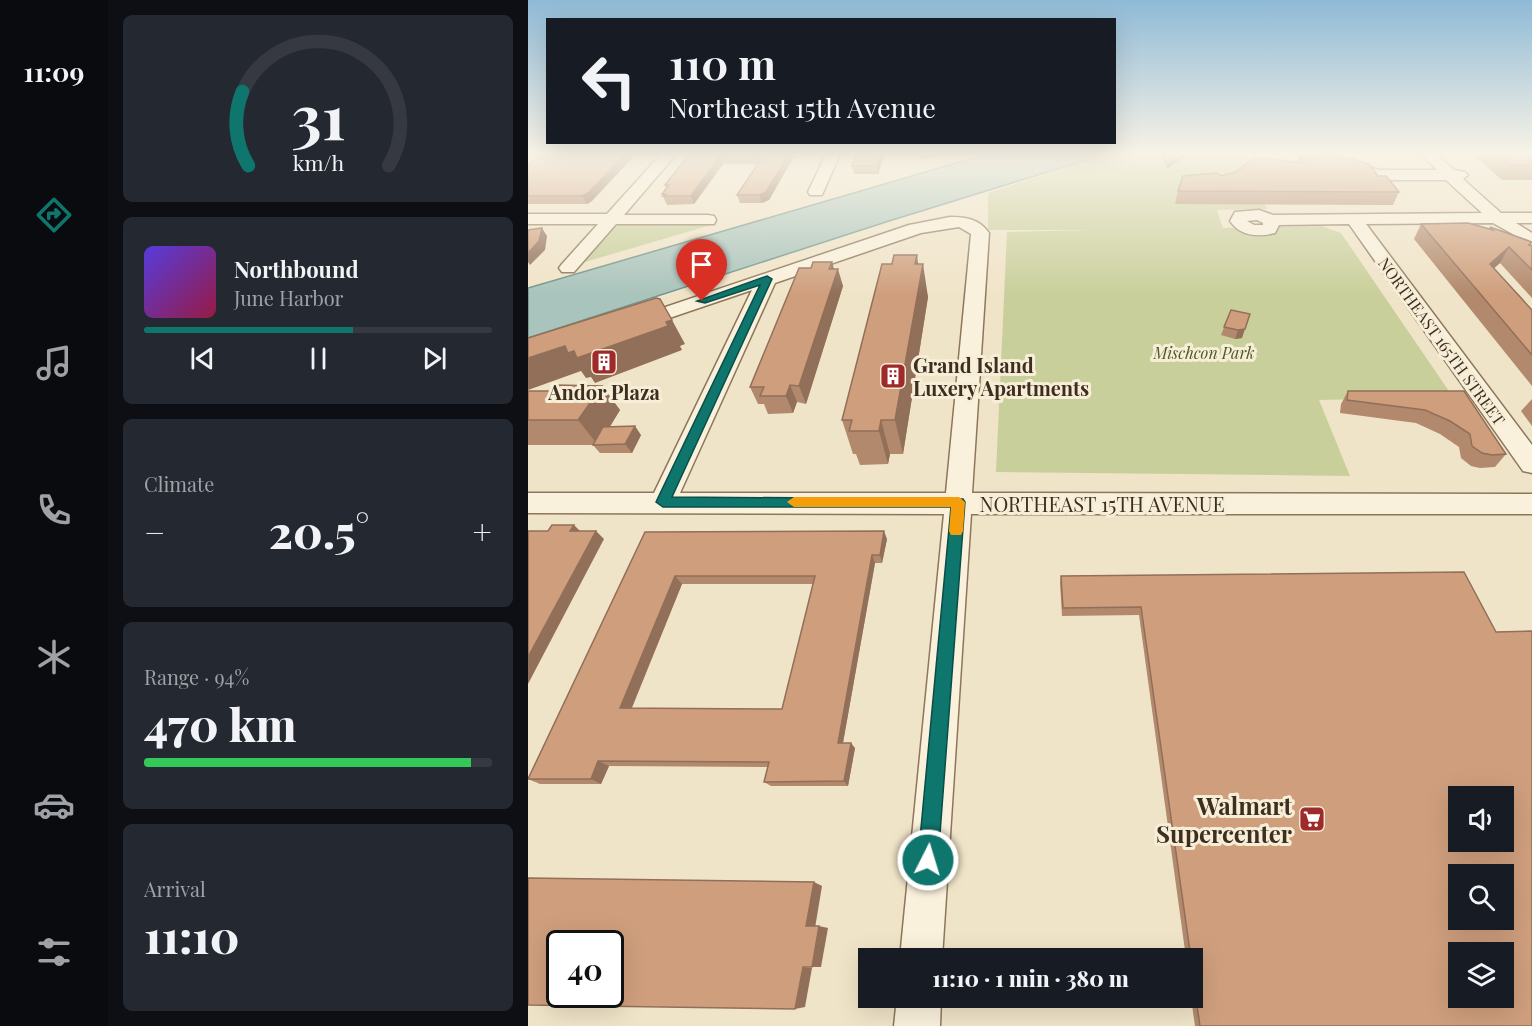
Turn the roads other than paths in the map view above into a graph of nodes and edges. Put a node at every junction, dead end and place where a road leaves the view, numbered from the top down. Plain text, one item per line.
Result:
1 (630, 200) edge
2 (1482, 200) edge
3 (1353, 218) junction
4 (1502, 218) junction
5 (1532, 218) edge
6 (528, 219) edge
7 (613, 220) junction
8 (708, 220) dead end
9 (1270, 220) dead end
10 (1532, 233) edge
11 (1532, 240) edge
12 (568, 268) dead end
13 (767, 279) junction
14 (615, 330) edge
15 (1532, 464) edge
16 (663, 502) junction
17 (959, 502) junction
18 (528, 503) edge
19 (1532, 504) edge
20 (922, 948) edge
21 (918, 1008) edge
22 (917, 1026) edge

1 - 7 street
2 - 4 street
3 - 4 street
3 - 9 street
3 - 15 street, NORTHEAST 165TH STREET
4 - 5 street
4 - 10 street
4 - 11 street
6 - 7 street
7 - 8 street
7 - 12 street
13 - 14 street
13 - 16 street
13 - 17 street
16 - 17 street, NORTHEAST 15TH AVENUE
16 - 18 street, NORTHEAST 15TH AVENUE
17 - 19 street, NORTHEAST 15TH AVENUE
17 - 20 street
21 - 22 street

